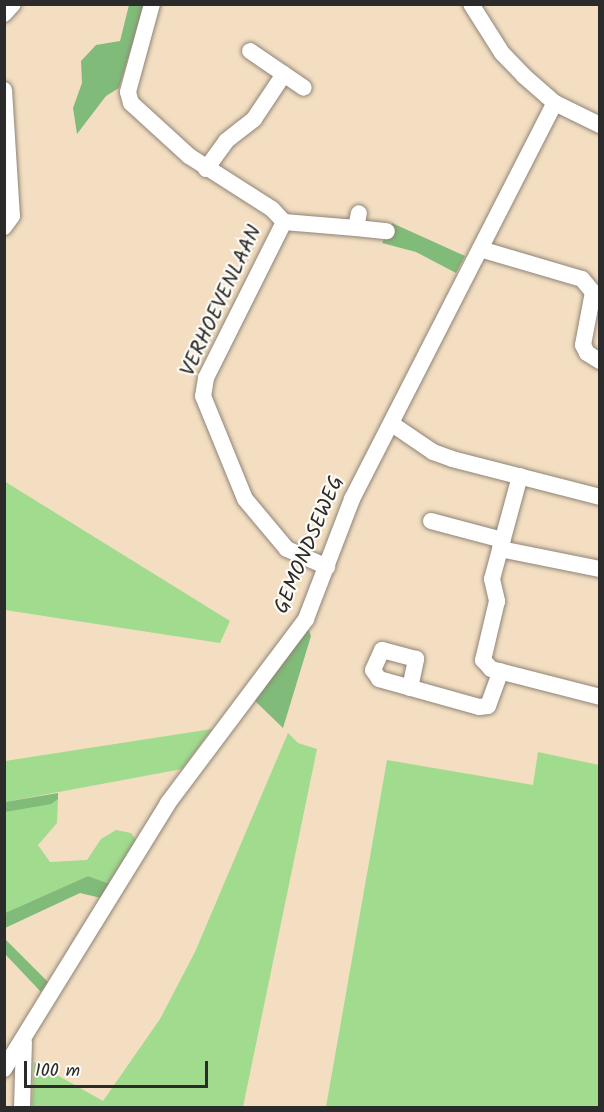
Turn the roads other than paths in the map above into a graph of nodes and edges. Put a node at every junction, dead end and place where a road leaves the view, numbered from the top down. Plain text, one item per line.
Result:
1 (13, 4) edge
2 (153, 4) edge
3 (471, 4) edge
4 (4, 14) edge
5 (249, 51) dead end
6 (284, 74) junction
7 (304, 88) dead end
8 (4, 90) edge
9 (555, 103) junction
10 (600, 125) edge
11 (206, 169) junction
12 (284, 222) junction
13 (4, 227) edge
14 (387, 231) dead end
15 (480, 249) junction
16 (600, 361) edge
17 (392, 424) junction
18 (520, 476) junction
19 (600, 497) edge
20 (431, 520) dead end
21 (502, 544) junction
22 (327, 567) junction
23 (600, 569) edge
24 (501, 671) junction
25 (410, 688) dead end
26 (600, 698) edge
27 (24, 1042) junction
28 (4, 1069) edge
29 (22, 1107) edge

1 - 4 street
2 - 11 street, VERHOEVENLAAN
3 - 9 street
5 - 6 street
6 - 7 street
6 - 11 street
8 - 13 street
9 - 10 street
9 - 15 street, GEMONDSEWEG
11 - 12 street, VERHOEVENLAAN
12 - 14 street, VERHOEVENLAAN
12 - 22 street, VERHOEVENLAAN
15 - 16 street
15 - 17 street, GEMONDSEWEG
17 - 18 street
17 - 22 street, GEMONDSEWEG
18 - 19 street
18 - 21 street
20 - 21 street
21 - 23 street
21 - 24 street
22 - 27 street, GEMONDSEWEG
24 - 25 street
24 - 26 street
27 - 28 street, GEMONDSEWEG
27 - 29 street

